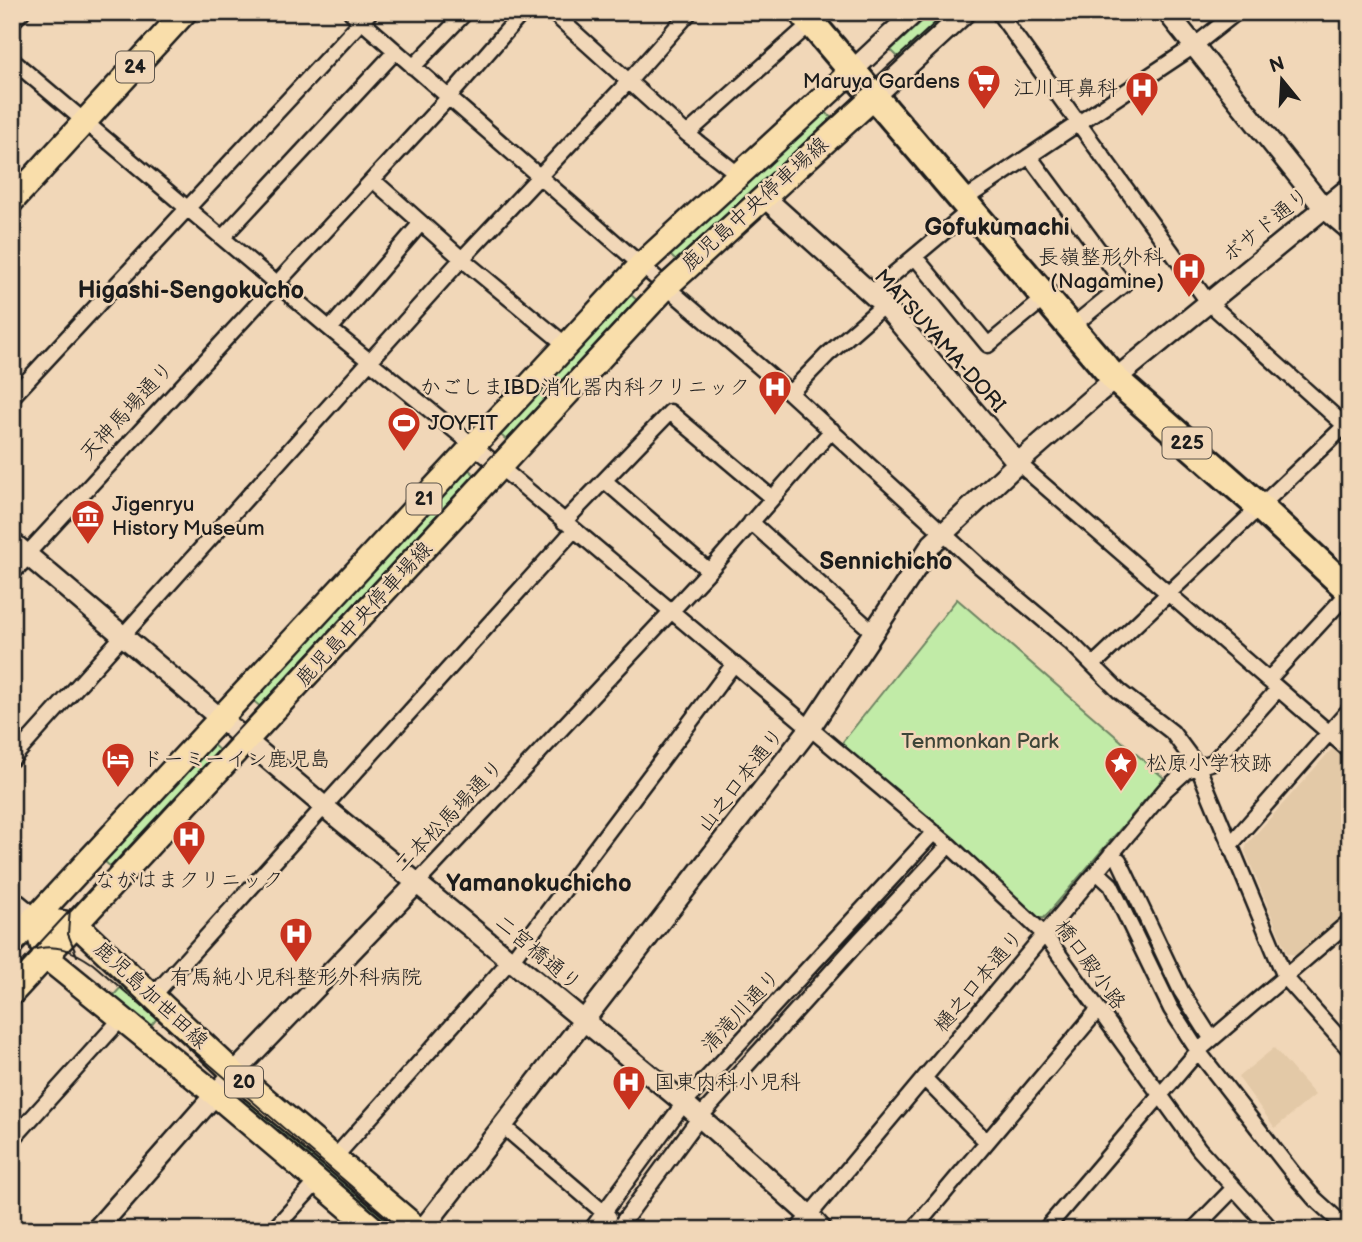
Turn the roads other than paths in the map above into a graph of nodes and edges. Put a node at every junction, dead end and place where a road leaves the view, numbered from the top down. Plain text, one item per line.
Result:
1 (22, 12) edge
2 (185, 12) edge
3 (351, 12) edge
4 (466, 12) edge
5 (523, 12) edge
6 (552, 12) edge
7 (690, 12) edge
8 (915, 12) edge
9 (966, 12) edge
10 (998, 12) edge
11 (1167, 12) edge
12 (1237, 12) edge
13 (366, 17) edge
14 (806, 18) edge
15 (12, 22) edge
16 (1194, 46) junction
17 (395, 52) junction
18 (12, 60) edge
19 (413, 67) junction
20 (852, 71) junction
21 (628, 82) junction
22 (449, 97) junction
23 (874, 97) junction
24 (85, 121) junction
25 (1077, 123) junction
26 (687, 134) junction
27 (1029, 156) junction
28 (738, 175) junction
29 (539, 176) junction
30 (373, 180) junction
31 (1350, 187) edge
32 (763, 196) junction
33 (12, 201) edge
34 (966, 206) junction
35 (1323, 207) junction
36 (188, 208) junction
37 (421, 223) junction
38 (1350, 230) edge
39 (223, 237) junction
40 (915, 257) junction
41 (462, 259) junction
42 (640, 265) junction
43 (276, 283) junction
44 (667, 286) junction
45 (1045, 298) junction
46 (878, 299) junction
47 (1208, 302) junction
48 (1070, 328) junction
49 (330, 329) junction
50 (566, 346) junction
51 (370, 361) junction
52 (1115, 379) junction
53 (790, 393) junction
54 (12, 397) edge
55 (1348, 426) edge
56 (832, 430) junction
57 (474, 447) junction
58 (1018, 463) junction
59 (500, 467) junction
60 (605, 481) junction
61 (772, 498) junction
62 (1260, 507) junction
63 (751, 522) junction
64 (569, 526) junction
65 (943, 533) junction
66 (19, 548) edge
67 (12, 570) edge
68 (709, 571) junction
69 (1350, 591) edge
70 (1168, 594) junction
71 (670, 612) junction
72 (873, 632) junction
73 (124, 636) junction
74 (733, 665) junction
75 (1093, 665) junction
76 (1273, 685) junction
77 (1350, 709) edge
78 (219, 718) junction
79 (810, 728) junction
80 (1329, 733) junction
81 (246, 740) junction
82 (1350, 751) edge
83 (12, 760) edge
84 (1198, 767) junction
85 (324, 807) junction
86 (934, 832) junction
87 (1231, 844) junction
88 (949, 845) junction
89 (1111, 854) junction
90 (1097, 872) junction
91 (417, 883) junction
92 (12, 900) edge
93 (34, 918) junction
94 (1350, 921) edge
95 (77, 925) junction
96 (847, 927) junction
97 (1045, 935) junction
98 (860, 940) junction
99 (12, 943) edge
100 (46, 957) junction
101 (510, 960) junction
102 (1285, 977) junction
103 (12, 993) edge
104 (152, 997) junction
105 (1098, 1010) junction
106 (768, 1012) junction
107 (121, 1019) junction
108 (584, 1021) junction
109 (782, 1027) junction
110 (1211, 1038) junction
111 (1350, 1050) edge
112 (1198, 1051) junction
113 (234, 1073) junction
114 (924, 1078) junction
115 (215, 1094) junction
116 (1159, 1095) junction
117 (684, 1103) junction
118 (700, 1118) junction
119 (503, 1126) junction
120 (12, 1140) edge
121 (987, 1142) junction
122 (335, 1157) junction
123 (318, 1181) junction
124 (1233, 1189) junction
125 (604, 1212) junction
126 (810, 1225) edge
127 (619, 1229) edge
128 (96, 1230) edge
129 (273, 1230) edge
130 (375, 1230) edge
131 (421, 1230) edge
132 (591, 1230) edge
133 (913, 1230) edge
134 (1045, 1230) edge
135 (1193, 1230) edge
136 (1272, 1230) edge
137 (1349, 1230) edge

1 - 15 street
2 - 24 main road, 24
3 - 13 street
4 - 19 street
5 - 22 street, 天神馬場通り
6 - 21 street
7 - 21 street
8 - 20 street
9 - 23 street
10 - 25 street
11 - 16 street
12 - 16 street
13 - 17 street
13 - 36 street
14 - 20 highway, 225
14 - 26 street
16 - 25 street
16 - 35 street
17 - 19 street
17 - 39 street
18 - 24 street, 橋口殿小路
19 - 22 street
20 - 23 highway, 225
20 - 28 main road, 鹿児島中央停車場線 / 21
21 - 26 street
21 - 29 street
22 - 29 street
22 - 30 street, 天神馬場通り
23 - 32 main road, 鹿児島中央停車場線 / 21
23 - 34 highway, 225
24 - 33 main road, 24
24 - 36 street, 橋口殿小路
25 - 27 street
25 - 47 street
26 - 28 street
27 - 34 street
27 - 48 street
28 - 42 main road, 鹿児島中央停車場線 / 21
29 - 41 street
29 - 42 street
30 - 37 street
30 - 43 street, 天神馬場通り
31 - 35 street, ボサド通り
32 - 44 main road, 鹿児島中央停車場線 / 21
32 - 46 street, MATSUYAMA-DORI
34 - 40 street
34 - 45 highway, 225
35 - 38 street
35 - 47 street, ボサド通り
36 - 39 street, 橋口殿小路
36 - 54 street
37 - 41 street
37 - 49 street
39 - 43 street, 橋口殿小路
40 - 45 street
40 - 46 street
41 - 50 street
41 - 51 street
42 - 44 street
42 - 50 main road, 鹿児島中央停車場線 / 21
43 - 49 street, 橋口殿小路
43 - 66 street, 天神馬場通り
44 - 53 street
44 - 59 main road, 鹿児島中央停車場線 / 21
45 - 48 highway, 225
46 - 53 street
46 - 58 street, MATSUYAMA-DORI
47 - 52 street, ボサド通り
47 - 55 street
48 - 52 highway, 225
49 - 51 street, 橋口殿小路
50 - 57 main road, 鹿児島中央停車場線 / 21
51 - 57 street, 橋口殿小路
51 - 73 street
52 - 58 street, 山之口本通り
52 - 62 highway, 225
53 - 56 street
55 - 62 street
56 - 61 street, 二本松馬場通り
56 - 65 street
57 - 59 street, 橋口殿小路
57 - 78 main road, 鹿児島中央停車場線 / 21
58 - 65 street, 山之口本通り
58 - 70 street
59 - 64 street, 橋口殿小路
59 - 81 main road, 鹿児島中央停車場線 / 21
60 - 61 street
60 - 64 street
60 - 68 street
61 - 63 street, 二本松馬場通り
62 - 69 highway, 225
62 - 70 street
63 - 68 street, 二本松馬場通り
63 - 72 street
64 - 71 street, 橋口殿小路
64 - 85 street
65 - 72 street, 山之口本通り
65 - 75 street
66 - 67 street, 天神馬場通り
66 - 73 street, 二宮橋通り
68 - 71 street, 二本松馬場通り
69 - 76 street, 樋之口本通り
70 - 75 street
70 - 76 street
71 - 74 street, 橋口殿小路
71 - 91 street, 二本松馬場通り
72 - 79 street, 山之口本通り
73 - 78 street, 二宮橋通り
73 - 83 street
74 - 79 street, 橋口殿小路
74 - 101 street
75 - 84 street
76 - 80 street
76 - 84 street, 樋之口本通り
77 - 80 street
78 - 81 street, 二宮橋通り
78 - 93 main road, 鹿児島中央停車場線 / 21
79 - 86 street, 橋口殿小路
79 - 108 street, 山之口本通り
80 - 82 street
80 - 87 street
81 - 85 street, 二宮橋通り
81 - 95 main road, 鹿児島中央停車場線 / 21
84 - 87 street
84 - 89 street, 樋之口本通り
85 - 91 street, 二宮橋通り
85 - 104 street
86 - 88 street, 橋口殿小路
86 - 96 street, 清滝川通り
87 - 102 street
88 - 97 street, 橋口殿小路
88 - 98 street, 清滝川通り
89 - 90 street, 樋之口本通り
89 - 110 street
90 - 97 street, 樋之口本通り
90 - 112 street
91 - 101 street, 二宮橋通り
91 - 113 street, 二本松馬場通り
92 - 93 street
93 - 95 main road, 鹿児島加世田線
93 - 99 main road, 鹿児島中央停車場線 / 21
93 - 100 main road
94 - 102 street
95 - 100 main road, 鹿児島中央停車場線 / 21
95 - 104 main road, 鹿児島加世田線 / 20
96 - 98 street
96 - 106 street, 清滝川通り
97 - 105 street, 橋口殿小路
97 - 114 street, 樋之口本通り
98 - 109 street, 清滝川通り
100 - 103 main road, 鹿児島中央停車場線 / 21
100 - 107 main road, 20
101 - 108 street, 二宮橋通り
101 - 122 street
102 - 110 street
102 - 111 street
104 - 113 main road, 鹿児島加世田線 / 20
105 - 116 street, 橋口殿小路
105 - 121 street
106 - 109 street
106 - 117 street, 清滝川通り
107 - 115 main road, 20
107 - 120 street
108 - 117 street, 二宮橋通り
108 - 119 street, 山之口本通り
109 - 118 street, 清滝川通り
110 - 112 street
112 - 116 street
112 - 137 street
113 - 115 street, 二本松馬場通り
113 - 122 main road, 鹿児島加世田線 / 20
114 - 121 street
114 - 126 street, 樋之口本通り
115 - 123 main road, 20
115 - 128 street, 二本松馬場通り
116 - 124 street, 橋口殿小路
116 - 134 street
117 - 118 street, 二宮橋通り
117 - 125 street, 清滝川通り
118 - 126 street, 二宮橋通り
118 - 127 street, 清滝川通り
119 - 125 street
119 - 131 street, 山之口本通り
121 - 133 street
122 - 131 main road, 鹿児島加世田線 / 20
123 - 129 street
123 - 130 main road, 20
124 - 135 street
124 - 136 street, 橋口殿小路
125 - 127 street
125 - 132 street, 清滝川通り

